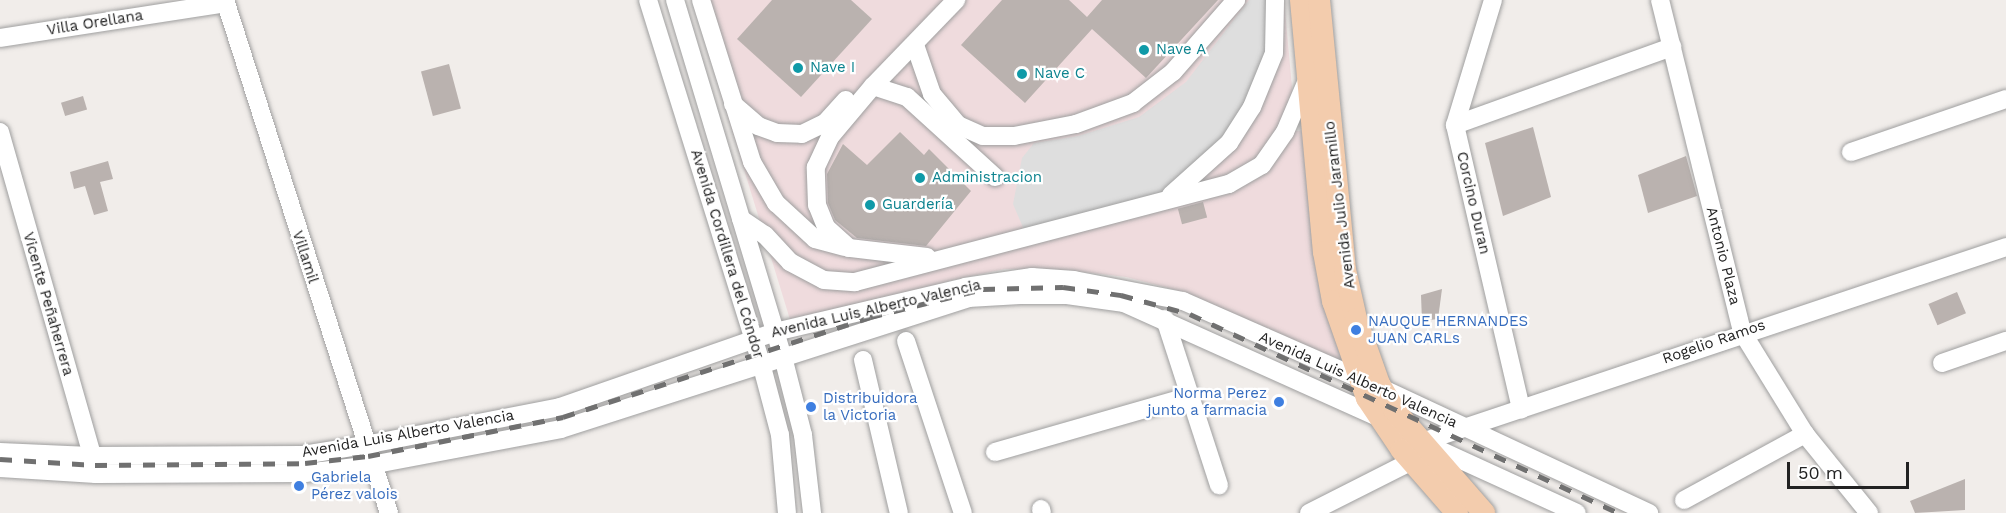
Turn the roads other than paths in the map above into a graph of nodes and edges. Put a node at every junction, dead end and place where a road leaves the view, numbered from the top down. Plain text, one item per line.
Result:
1 (648, 0) edge
2 (675, 0) edge
3 (701, 0) edge
4 (939, 0) edge
5 (956, 0) edge
6 (1236, 0) edge
7 (1275, 0) edge
8 (1300, 0) edge
9 (1319, 0) edge
10 (1493, 0) edge
11 (1660, 0) edge
12 (225, 1) edge
13 (0, 38) edge
14 (915, 45) junction
15 (1672, 47) junction
16 (1308, 78) junction
17 (873, 86) junction
18 (2006, 99) edge
19 (733, 104) junction
20 (1455, 125) junction
21 (0, 132) edge
22 (1851, 152) dead end
23 (995, 177) dead end
24 (1161, 202) junction
25 (741, 219) junction
26 (2006, 247) edge
27 (849, 248) junction
28 (946, 258) junction
29 (1166, 319) junction
30 (775, 332) junction
31 (1742, 332) junction
32 (752, 338) junction
33 (906, 341) dead end
34 (2006, 341) edge
35 (783, 357) junction
36 (863, 360) dead end
37 (760, 363) junction
38 (1942, 363) dead end
39 (1359, 379) junction
40 (1381, 388) junction
41 (1190, 396) junction
42 (1521, 409) junction
43 (1380, 418) junction
44 (1462, 427) junction
45 (1805, 434) junction
46 (365, 445) junction
47 (1417, 451) junction
48 (0, 452) edge
49 (995, 452) dead end
50 (90, 456) junction
51 (371, 465) junction
52 (0, 468) edge
53 (96, 474) junction
54 (1219, 485) dead end
55 (1684, 500) dead end
56 (389, 513) edge
57 (787, 513) edge
58 (812, 513) edge
59 (899, 513) edge
60 (963, 513) edge
61 (1309, 513) edge
62 (1457, 513) edge
63 (1484, 513) edge
64 (1577, 513) edge
65 (1649, 513) edge
66 (1869, 513) edge

1 - 32 street, Avenida Cordillera del Cóndor
2 - 25 street, Avenida Cordillera del Cóndor
3 - 19 street
4 - 19 street
5 - 14 street
6 - 14 street
7 - 24 street
8 - 16 main road, Avenida Julio Jaramillo
9 - 40 main road, Avenida Julio Jaramillo
10 - 20 street, Corcino Duran
11 - 15 street, Antonio Plaza
12 - 13 street, Villa Orellana
12 - 46 street, Villamil
14 - 17 street
15 - 20 street
15 - 31 street, Antonio Plaza
16 - 24 street
16 - 39 main road, Avenida Julio Jaramillo
17 - 23 street
17 - 27 street
18 - 22 street
19 - 27 street
20 - 42 street, Corcino Duran
21 - 50 street, Vicente Peñaherrera
24 - 28 street
25 - 28 street
25 - 30 street, Avenida Cordillera del Cóndor
26 - 31 street, Rogelio Ramos
27 - 28 street
29 - 35 street, Avenida Luis Alberto Valencia
29 - 41 street
29 - 43 street, Avenida Luis Alberto Valencia
30 - 32 street, Avenida Luis Alberto Valencia
30 - 35 street, Avenida Cordillera del Cóndor
30 - 39 street, Avenida Luis Alberto Valencia
31 - 42 street, Rogelio Ramos
31 - 45 street, Antonio Plaza
32 - 37 street, Avenida Cordillera del Cóndor
32 - 46 street, Avenida Luis Alberto Valencia
33 - 60 street
34 - 38 street
35 - 37 street, Avenida Luis Alberto Valencia
35 - 58 street, Avenida Cordillera del Cóndor
36 - 59 street
37 - 51 street, Avenida Luis Alberto Valencia
37 - 57 street, Avenida Cordillera del Cóndor
39 - 40 street, Avenida Luis Alberto Valencia
39 - 43 main road, Avenida Julio Jaramillo
40 - 44 street, Avenida Luis Alberto Valencia
40 - 47 main road, Avenida Julio Jaramillo
41 - 49 street
41 - 54 street
42 - 44 street, Rogelio Ramos
43 - 47 main road, Avenida Julio Jaramillo
44 - 47 street, Rogelio Ramos
44 - 65 street, Avenida Luis Alberto Valencia
45 - 55 street
45 - 66 street, Antonio Plaza
46 - 50 street, Avenida Luis Alberto Valencia
46 - 51 street, Villamil
47 - 61 street, Rogelio Ramos
47 - 62 main road, Avenida Julio Jaramillo
47 - 63 main road, Avenida Julio Jaramillo
47 - 64 street, Avenida Luis Alberto Valencia
48 - 50 street, Avenida Luis Alberto Valencia
50 - 53 street, Vicente Peñaherrera
51 - 53 street, Avenida Luis Alberto Valencia
51 - 56 street, Villamil
52 - 53 street, Avenida Luis Alberto Valencia

